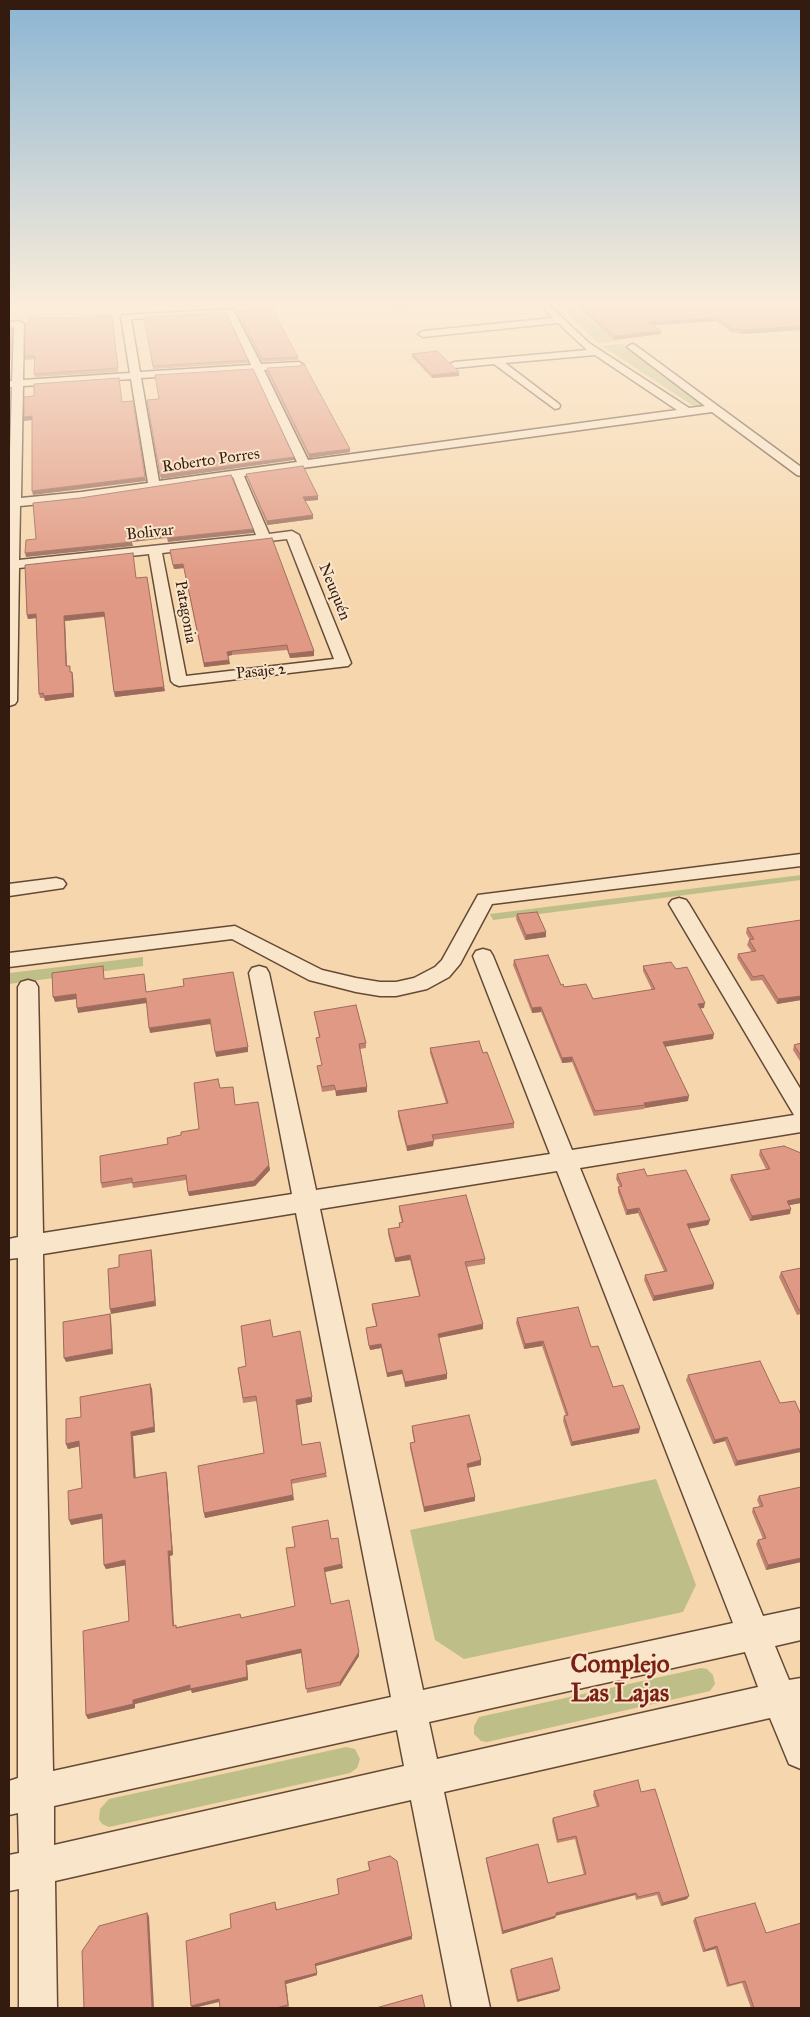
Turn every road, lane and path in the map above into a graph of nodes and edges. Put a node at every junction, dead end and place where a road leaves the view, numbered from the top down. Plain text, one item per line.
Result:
1 (13, 395) edge
2 (139, 395) edge
3 (271, 395) edge
4 (541, 395) edge
5 (662, 395) edge
6 (697, 395) edge
7 (555, 406) dead end
8 (715, 408) junction
9 (687, 412) junction
10 (12, 447) edge
11 (305, 465) junction
12 (801, 472) edge
13 (237, 473) junction
14 (154, 485) junction
15 (11, 503) edge
16 (292, 535) joint
17 (264, 538) junction
18 (155, 550) junction
19 (12, 565) junction
20 (343, 663) joint
21 (179, 681) joint
22 (9, 701) edge
23 (801, 860) edge
24 (56, 884) dead end
25 (9, 890) edge
26 (679, 904) dead end
27 (483, 956) dead end
28 (9, 960) edge
29 (259, 973) dead end
30 (28, 987) dead end
31 (801, 1109) edge
32 (801, 1123) edge
33 (564, 1160) junction
34 (306, 1202) junction
35 (20, 1247) edge
36 (801, 1624) edge
37 (754, 1634) junction
38 (791, 1696) edge
39 (410, 1710) junction
40 (801, 1752) edge
41 (424, 1780) junction
42 (23, 1795) edge
43 (23, 1870) edge
44 (38, 2008) edge
45 (471, 2008) edge

1 - 10 street
2 - 14 street
3 - 11 street
4 - 7 street
5 - 9 street
6 - 8 street
8 - 9 street, Roberto Porres
8 - 12 street
9 - 11 street, Roberto Porres
10 - 15 street
11 - 13 street, Roberto Porres
13 - 14 street, Roberto Porres
13 - 17 street
14 - 15 street, Roberto Porres
15 - 19 street
16 - 17 street, Bolivar
16 - 20 street, Neuquén
17 - 18 street, Bolivar
18 - 19 street, Bolivar
18 - 21 street, Patagonia
19 - 22 street
20 - 21 street, Pasaje 2
23 - 28 street
24 - 25 street
26 - 31 street
27 - 33 street
29 - 34 street
30 - 35 street
32 - 33 street
33 - 34 street
33 - 37 street
34 - 35 street
34 - 39 street
35 - 42 street
36 - 37 street
37 - 38 street
37 - 39 street
38 - 40 street
38 - 41 street
39 - 41 street
39 - 42 street
41 - 43 street
41 - 45 street
42 - 43 street
43 - 44 street

